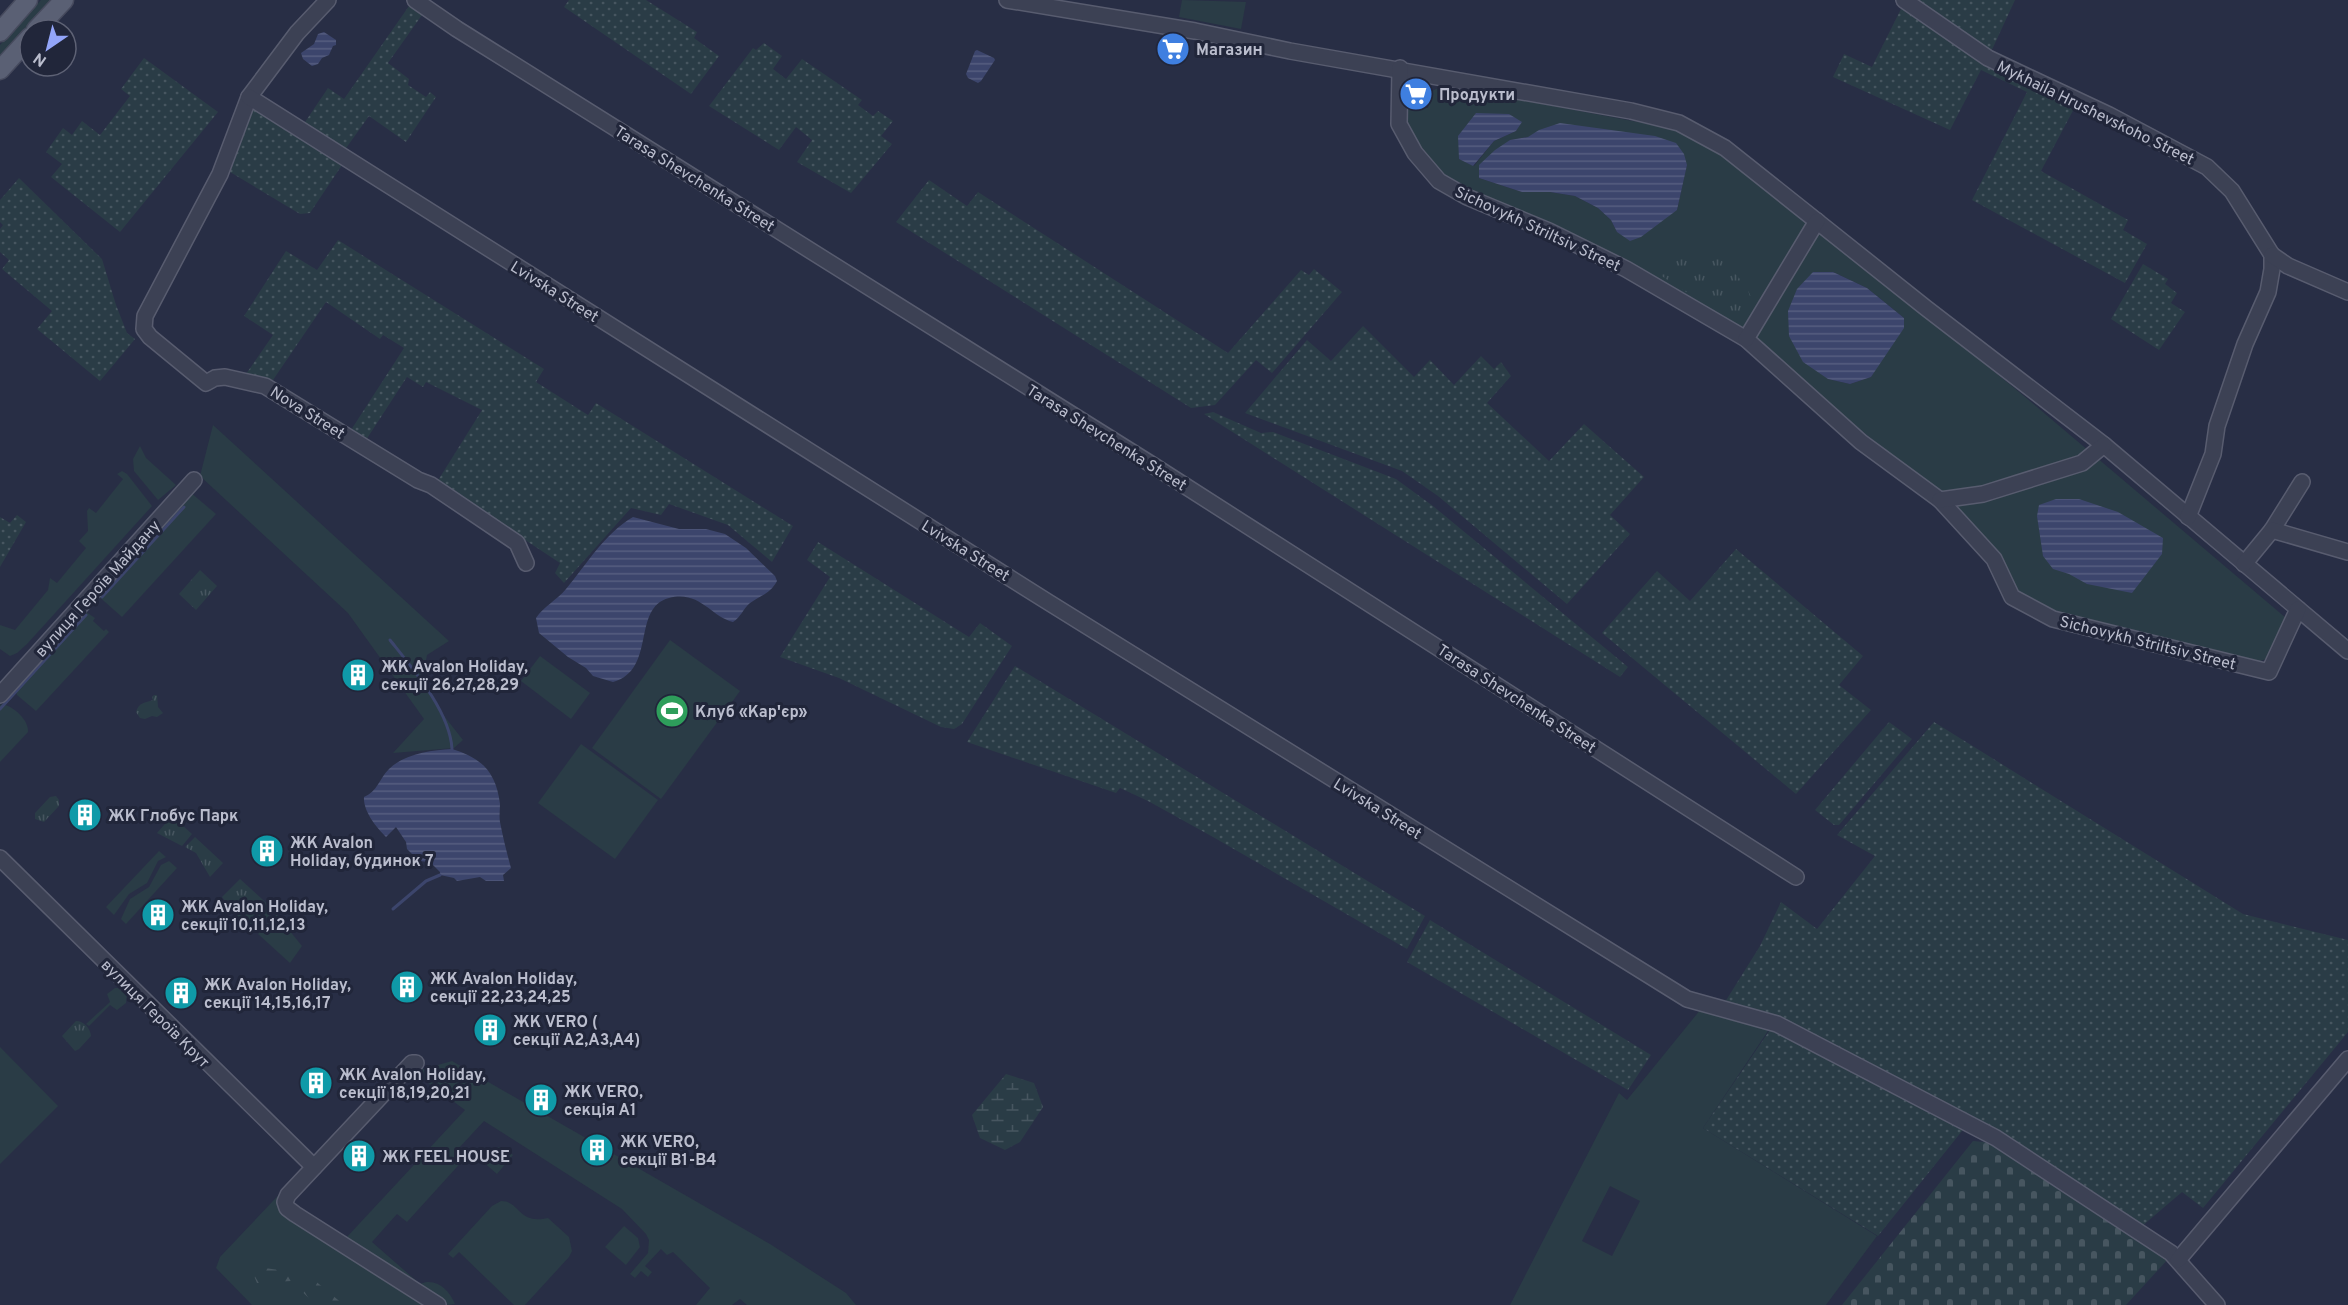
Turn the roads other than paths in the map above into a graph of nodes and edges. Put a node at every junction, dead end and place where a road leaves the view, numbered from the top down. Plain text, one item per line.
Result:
1 (28, 0) edge
2 (64, 0) edge
3 (328, 0) edge
4 (415, 0) edge
5 (1007, 0) edge
6 (1904, 0) edge
7 (47, 18) edge
8 (0, 32) edge
9 (18, 50) edge
10 (1400, 68) junction
11 (0, 70) edge
12 (249, 97) junction
13 (1816, 221) junction
14 (2272, 255) junction
15 (2348, 292) edge
16 (1746, 339) junction
17 (2104, 445) junction
18 (194, 480) dead end
19 (2302, 482) dead end
20 (1940, 500) junction
21 (2188, 517) junction
22 (2272, 530) junction
23 (2348, 552) edge
24 (526, 563) dead end
25 (2244, 564) junction
26 (2298, 609) junction
27 (2348, 651) edge
28 (0, 695) edge
29 (0, 858) edge
30 (1796, 877) dead end
31 (2348, 1059) edge
32 (416, 1063) dead end
33 (314, 1167) junction
34 (2178, 1260) junction
35 (438, 1305) edge
36 (2217, 1305) edge

1 - 8 main road
2 - 7 main road
3 - 12 street
4 - 30 street, Tarasa Shevchenka Street
5 - 10 street
6 - 14 street, Mykhaila Hrushevskoho Street
9 - 11 main road
10 - 13 street
10 - 16 street, Sichovykh Striltsiv Street
12 - 24 street, Nova Street
12 - 34 street, Lvivska Street
13 - 16 street
13 - 17 street
14 - 15 street
14 - 21 street
16 - 20 street, Sichovykh Striltsiv Street
17 - 20 street
17 - 21 street
18 - 28 street, вулиця Героїв Майдану
19 - 22 street
20 - 26 street, Sichovykh Striltsiv Street
21 - 25 street
22 - 23 street
22 - 25 street
25 - 26 street
26 - 27 street
29 - 33 street, вулиця Героїв Крут
31 - 34 street
32 - 33 street
33 - 35 street
34 - 36 street, Lvivska Street

